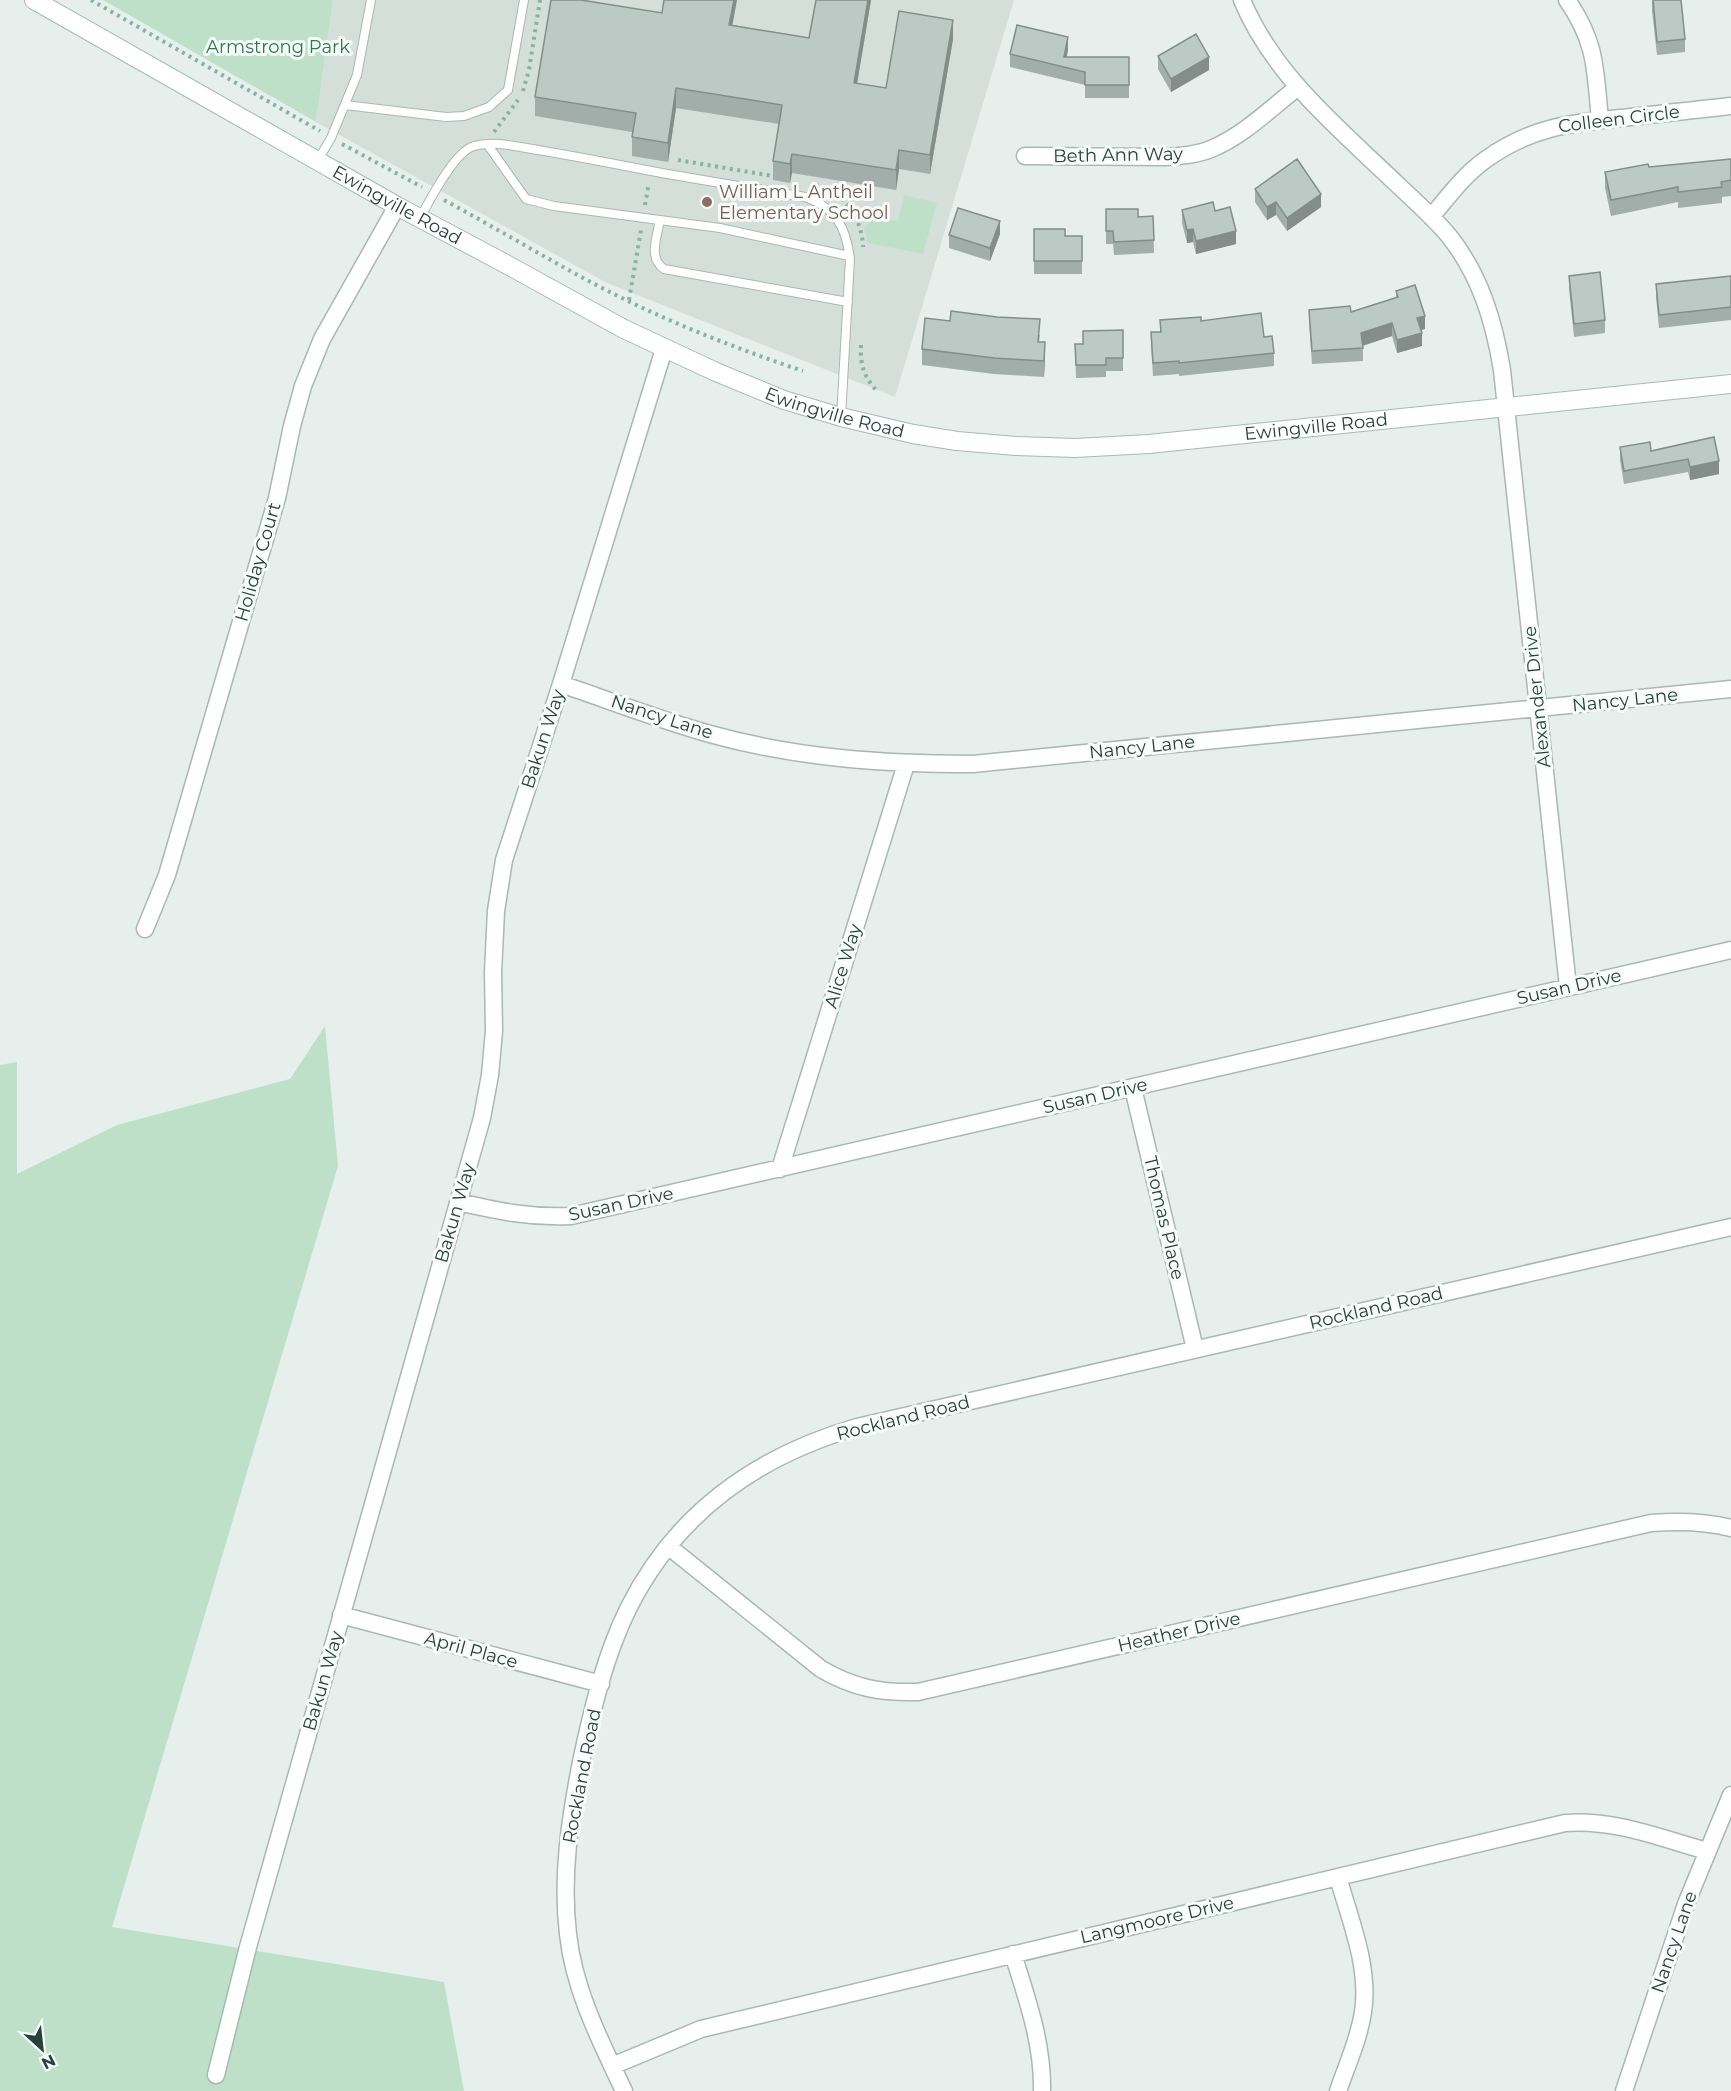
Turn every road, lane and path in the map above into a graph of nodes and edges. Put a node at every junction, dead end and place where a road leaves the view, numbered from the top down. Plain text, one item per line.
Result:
1 (34, 0) edge
2 (371, 0) edge
3 (524, 0) edge
4 (1242, 0) edge
5 (1567, 0) edge
6 (1298, 87) junction
7 (345, 105) junction
8 (1731, 106) edge
9 (1600, 120) junction
10 (487, 144) junction
11 (1025, 156) dead end
12 (668, 158) edge
13 (318, 160) junction
14 (773, 176) edge
15 (397, 206) junction
16 (1431, 217) junction
17 (420, 218) junction
18 (660, 220) junction
19 (849, 256) junction
20 (848, 303) junction
21 (664, 349) junction
22 (1731, 384) edge
23 (1507, 406) junction
24 (841, 417) junction
25 (561, 684) junction
26 (1731, 689) edge
27 (1539, 708) junction
28 (906, 764) junction
29 (145, 929) dead end
30 (1731, 950) edge
31 (1568, 987) junction
32 (1133, 1088) junction
33 (780, 1169) junction
34 (458, 1202) junction
35 (1731, 1227) edge
36 (1195, 1349) junction
37 (1731, 1528) edge
38 (668, 1546) junction
39 (341, 1615) junction
40 (601, 1684) junction
41 (1731, 1795) edge
42 (1707, 1851) junction
43 (1338, 1877) junction
44 (1013, 1954) junction
45 (612, 2066) junction
46 (216, 2074) dead end
47 (624, 2091) edge
48 (1042, 2091) edge
49 (1338, 2091) edge
50 (1624, 2091) edge

1 - 13 main road, Ewingville Road
2 - 7 lane
3 - 7 lane
4 - 6 street
5 - 9 street
6 - 11 street, Beth Ann Way
6 - 16 street
7 - 13 lane
8 - 9 street, Colleen Circle
9 - 16 street, Colleen Circle
10 - 17 lane
10 - 18 lane
10 - 19 lane
12 - 14 path
13 - 15 main road, Ewingville Road
15 - 17 main road, Ewingville Road
15 - 29 street, Holiday Court
16 - 23 street
17 - 21 main road, Ewingville Road
18 - 19 lane
18 - 20 lane
19 - 20 lane
20 - 24 lane
21 - 24 main road, Ewingville Road
21 - 25 street, Bakun Way
22 - 23 main road, Ewingville Road
23 - 24 main road, Ewingville Road
23 - 27 street, Alexander Drive
25 - 28 street, Nancy Lane
25 - 34 street, Bakun Way
26 - 27 street, Nancy Lane
27 - 28 street, Nancy Lane
27 - 31 street, Alexander Drive
28 - 33 street, Alice Way
30 - 31 street, Susan Drive
31 - 32 street, Susan Drive
32 - 33 street, Susan Drive
32 - 36 street, Thomas Place
33 - 34 street, Susan Drive
34 - 39 street, Bakun Way
35 - 36 street, Rockland Road
36 - 38 street, Rockland Road
37 - 38 street, Heather Drive
38 - 40 street, Rockland Road
39 - 40 street, April Place
39 - 46 street, Bakun Way
40 - 45 street, Rockland Road
41 - 42 street, Nancy Lane
42 - 43 street, Langmoore Drive
42 - 50 street, Nancy Lane
43 - 44 street, Langmoore Drive
43 - 49 street
44 - 45 street, Langmoore Drive
44 - 48 street
45 - 47 street, Rockland Road

